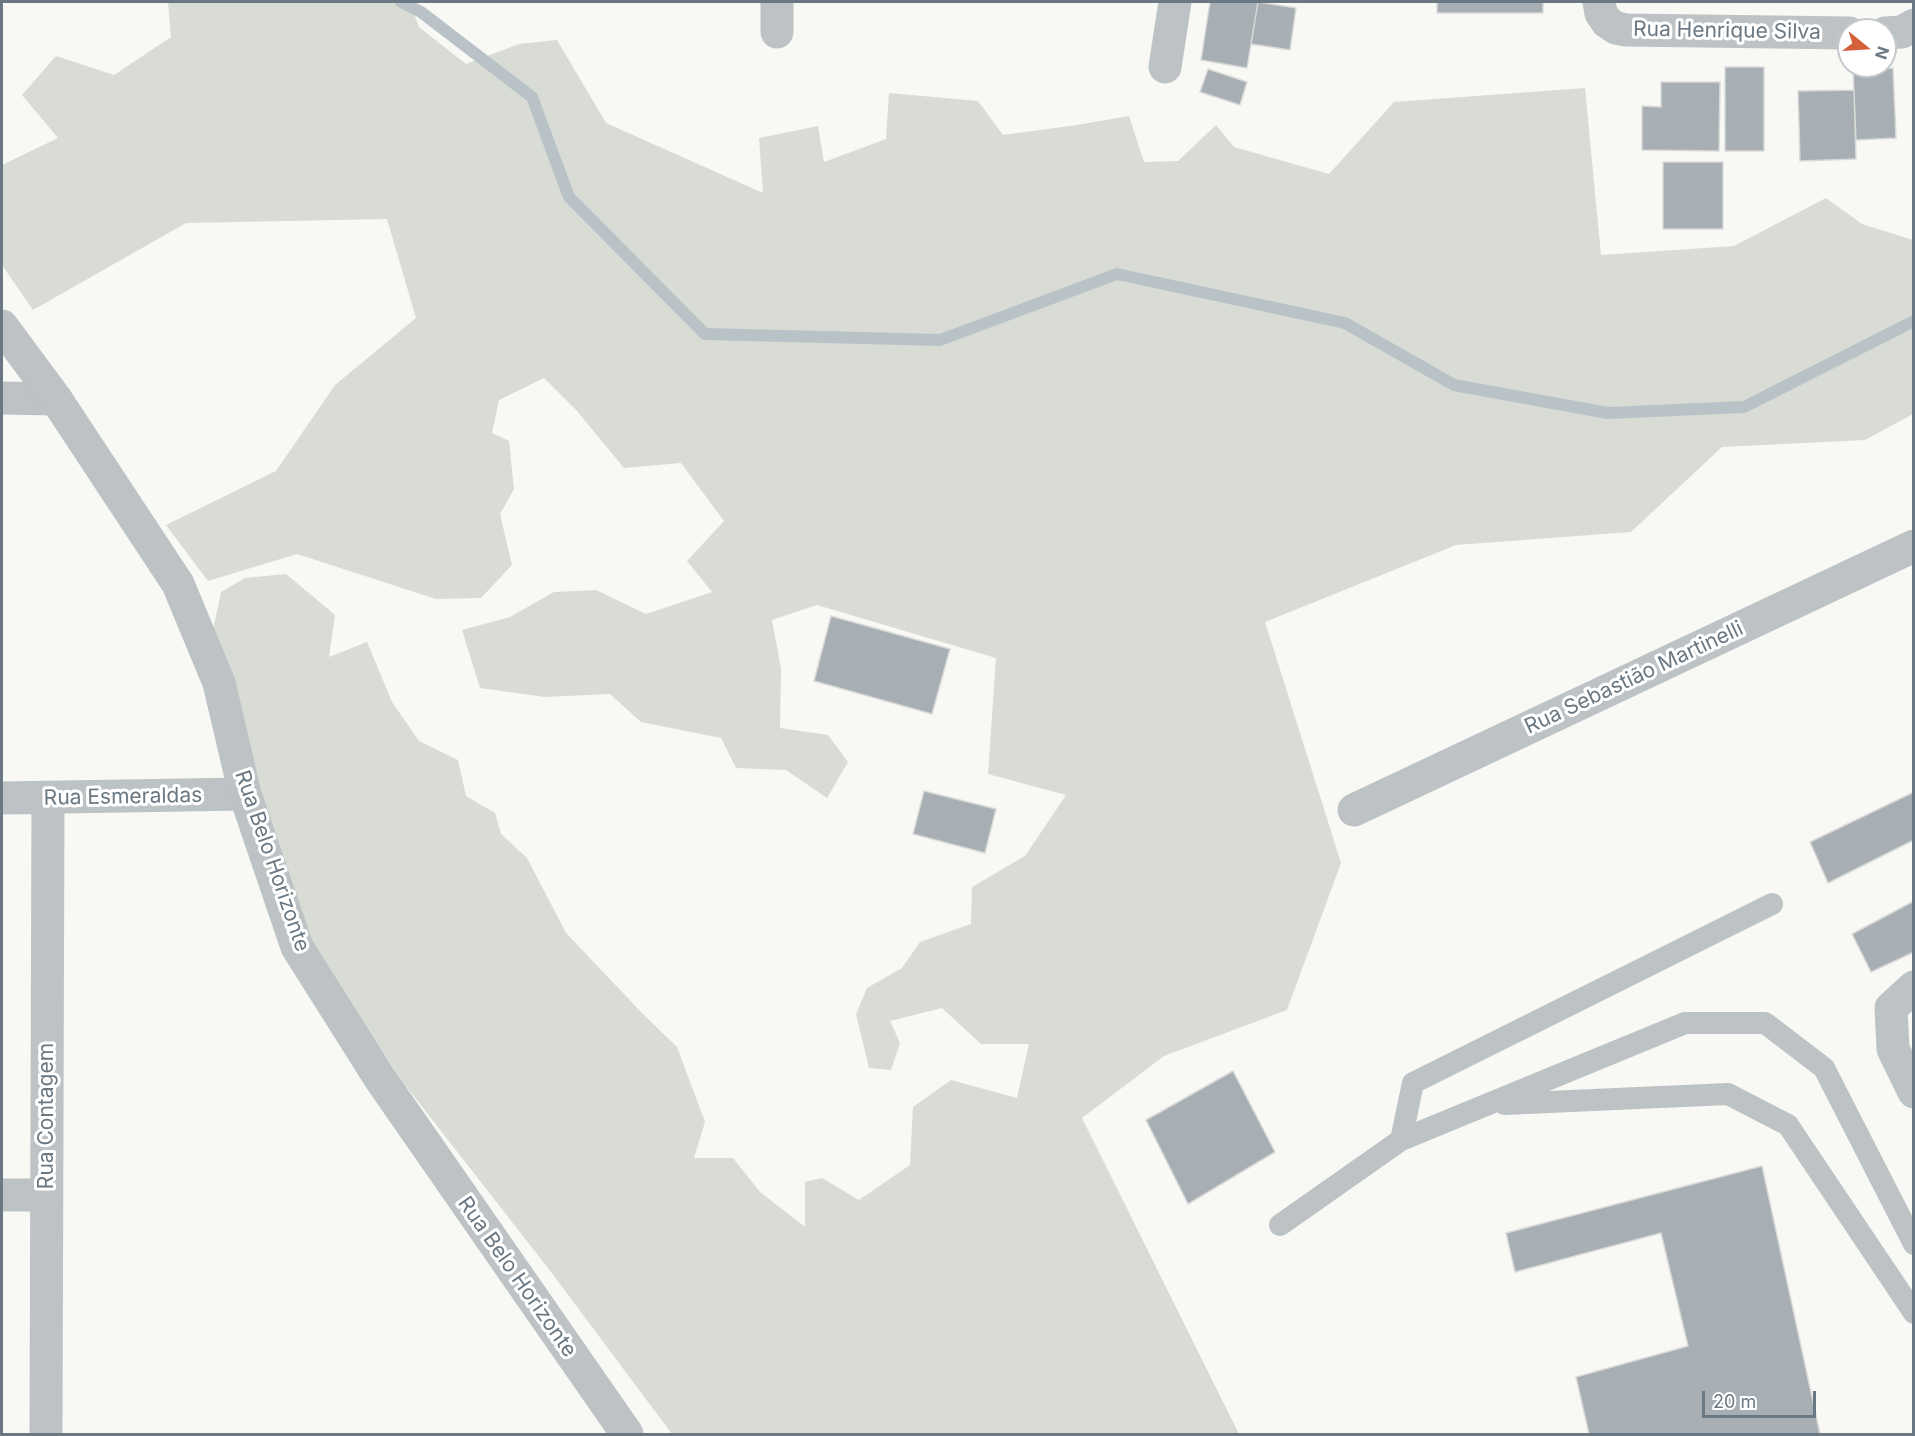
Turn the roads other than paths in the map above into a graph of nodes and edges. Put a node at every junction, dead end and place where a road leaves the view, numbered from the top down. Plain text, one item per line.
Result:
1 (1175, 2) edge
2 (1603, 12) edge
3 (1914, 26) edge
4 (1897, 32) edge
5 (1837, 33) edge
6 (1165, 67) dead end
7 (2, 326) edge
8 (2, 398) edge
9 (56, 399) junction
10 (1914, 546) edge
11 (245, 794) junction
12 (2, 798) edge
13 (48, 798) junction
14 (1354, 810) dead end
15 (1772, 904) dead end
16 (1902, 998) edge
17 (1914, 1092) edge
18 (1487, 1104) junction
19 (1401, 1140) junction
20 (2, 1195) edge
21 (47, 1195) junction
22 (1280, 1226) dead end
23 (1914, 1244) edge
24 (1914, 1313) edge
25 (46, 1434) edge
26 (627, 1434) edge

1 - 6 street
2 - 5 street, Rua Henrique Silva
3 - 4 street
7 - 9 street, Rua Belo Horizonte
8 - 9 street
9 - 11 street, Rua Belo Horizonte
10 - 14 street, Rua Sebastião Martinelli
11 - 13 street, Rua Esmeraldas
11 - 26 street, Rua Belo Horizonte
12 - 13 street, Rua Esmeraldas
13 - 21 street, Rua Contagem
15 - 19 lane
16 - 17 street
18 - 19 lane
18 - 23 lane
18 - 24 lane
19 - 22 lane
20 - 21 street
21 - 25 street, Rua Contagem

